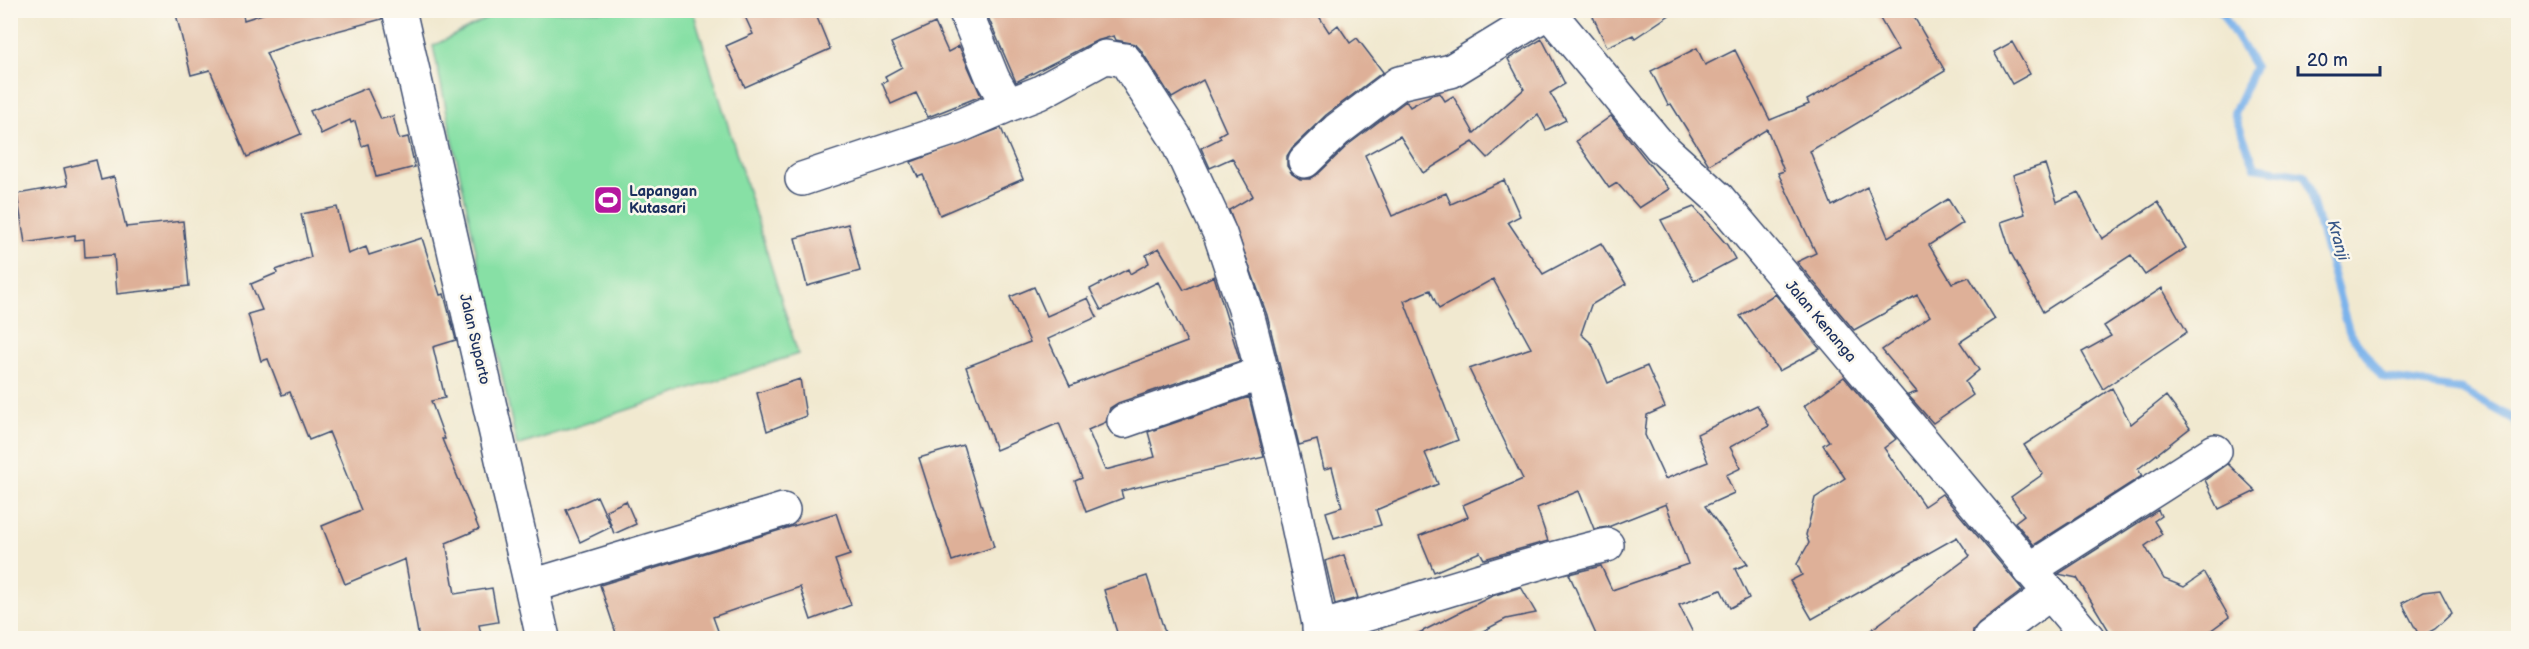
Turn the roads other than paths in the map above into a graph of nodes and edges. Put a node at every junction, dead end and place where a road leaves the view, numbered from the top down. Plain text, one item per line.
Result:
1 (965, 10) edge
2 (1547, 11) edge
3 (408, 20) edge
4 (1008, 105) junction
5 (1305, 161) dead end
6 (802, 178) dead end
7 (1262, 373) junction
8 (1124, 421) dead end
9 (2215, 451) dead end
10 (783, 510) dead end
11 (1607, 545) dead end
12 (2039, 582) junction
13 (532, 586) junction
14 (1321, 633) edge
15 (543, 639) edge
16 (1990, 639) edge
17 (2088, 639) edge

1 - 4 street
2 - 5 street
2 - 12 street, Jalan Kenanga
3 - 13 street, Jalan Suparto
4 - 6 street
4 - 7 street
7 - 8 street
7 - 14 street
9 - 12 street
10 - 13 street
11 - 14 street
12 - 16 street
12 - 17 street, Jalan Kenanga
13 - 15 street, Jalan Suparto

